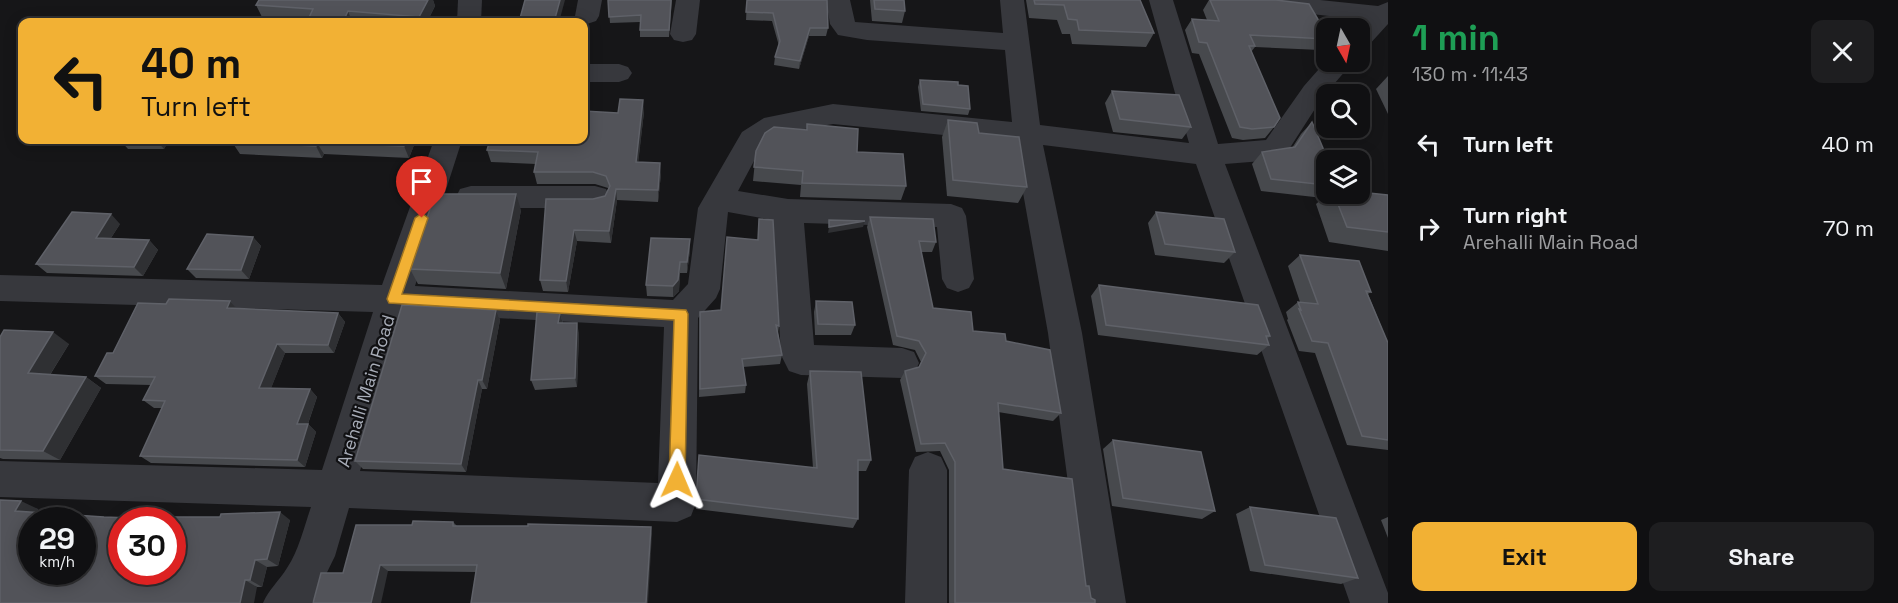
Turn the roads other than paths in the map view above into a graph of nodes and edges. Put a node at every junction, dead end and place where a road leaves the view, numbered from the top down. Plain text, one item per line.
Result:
1 (470, 0) edge
2 (688, 0) edge
3 (838, 0) edge
4 (1012, 0) edge
5 (1161, 0) edge
6 (1251, 0) edge
7 (1319, 4) edge
8 (1384, 12) edge
9 (469, 18) edge
10 (1370, 28) edge
11 (683, 34) dead end
12 (1018, 43) junction
13 (1331, 72) edge
14 (588, 73) edge
15 (619, 73) dead end
16 (1027, 133) junction
17 (447, 144) edge
18 (1207, 155) junction
19 (595, 196) edge
20 (429, 197) junction
21 (718, 199) junction
22 (789, 211) junction
23 (958, 279) dead end
24 (0, 288) edge
25 (394, 299) junction
26 (681, 314) junction
27 (902, 363) dead end
28 (928, 470) dead end
29 (0, 479) edge
30 (336, 489) junction
31 (284, 603) edge
32 (926, 603) edge
33 (1105, 603) edge
34 (1371, 603) edge

1 - 9 street
2 - 11 street
3 - 12 street
4 - 12 street
5 - 18 street
6 - 7 street
7 - 8 street
8 - 10 street
12 - 16 street
13 - 18 street
14 - 15 street
16 - 18 street
16 - 21 street
16 - 33 street
17 - 20 street, Arehalli Main Road
18 - 34 street
19 - 20 street
20 - 25 street, Arehalli Main Road
21 - 22 street
21 - 26 street
22 - 23 street
22 - 27 street
24 - 25 street
25 - 26 street
25 - 30 street, Arehalli Main Road
26 - 30 street
28 - 32 street
29 - 30 street
30 - 31 street, Arehalli Main Road

